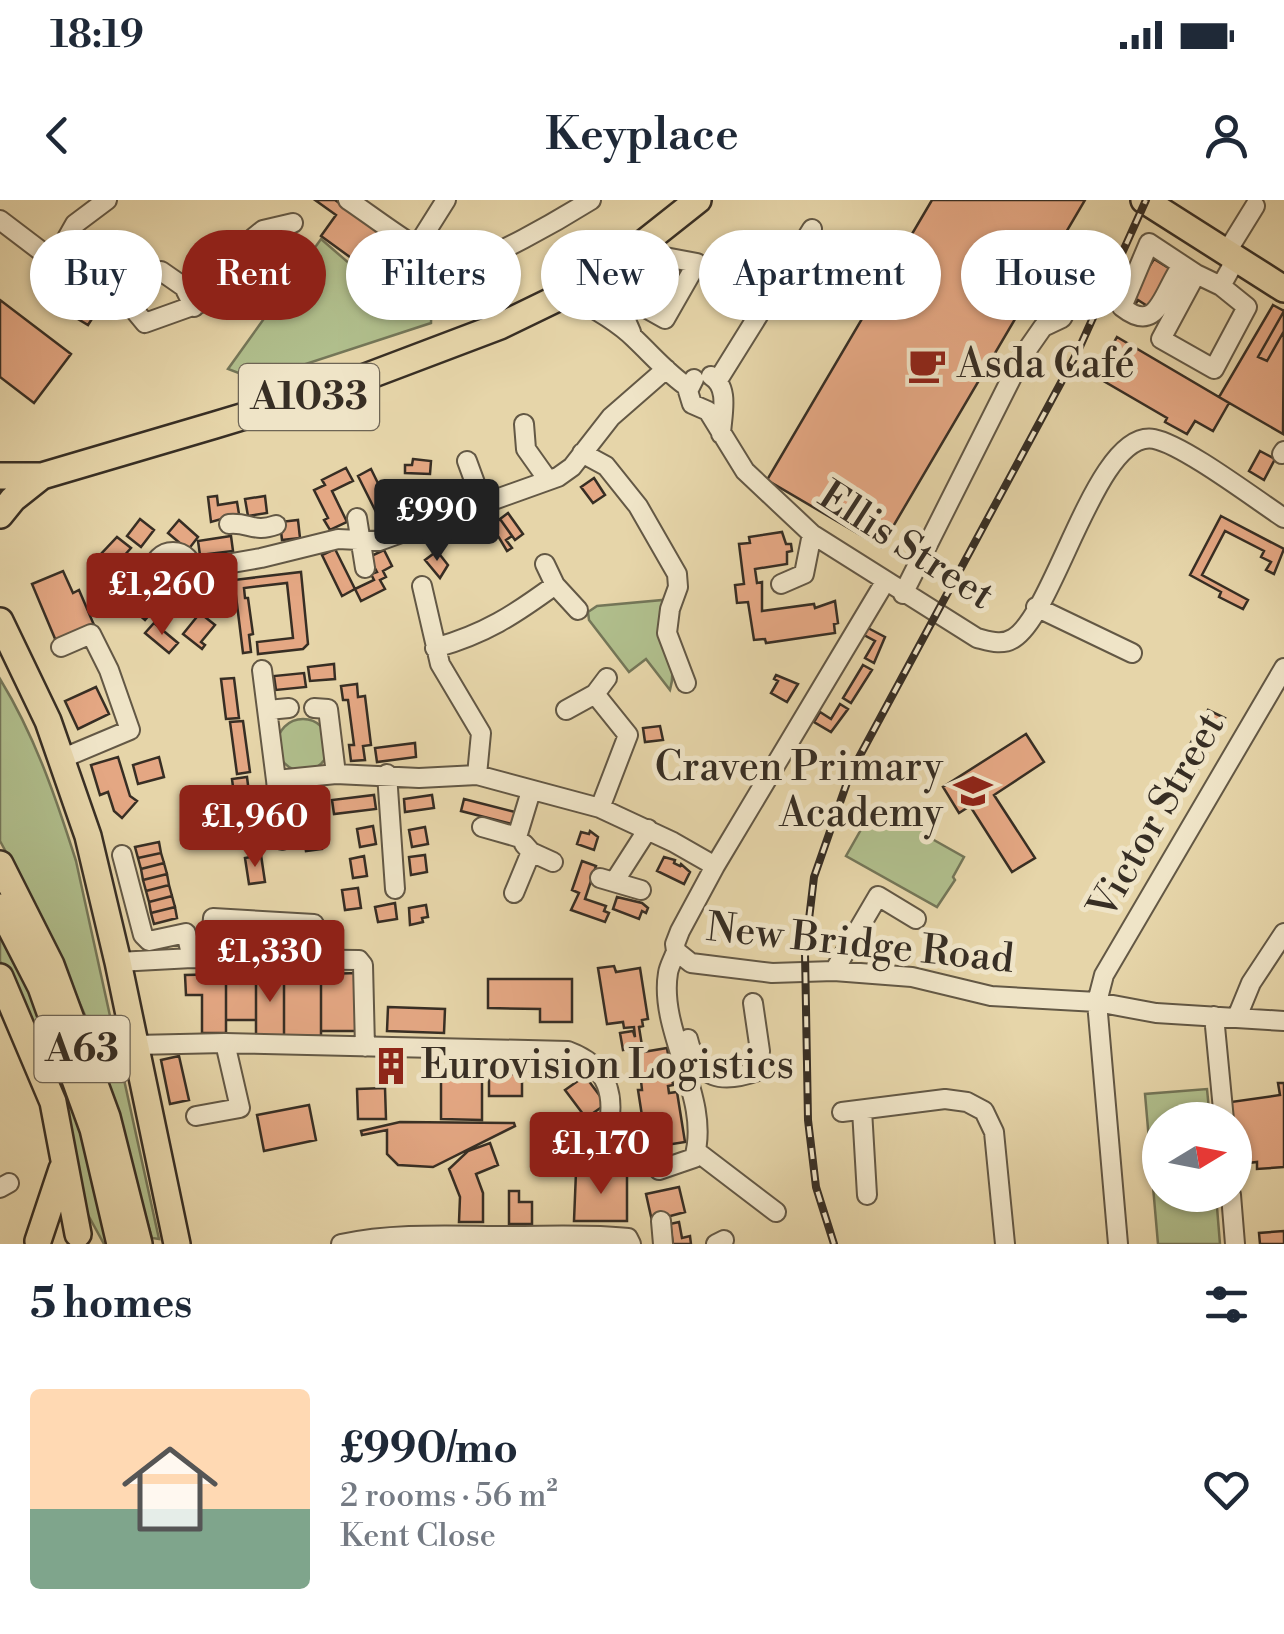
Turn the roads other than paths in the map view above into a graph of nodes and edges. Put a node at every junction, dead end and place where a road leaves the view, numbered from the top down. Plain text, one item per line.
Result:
1 (107, 200) edge
2 (348, 200) edge
3 (446, 200) edge
4 (590, 200) edge
5 (698, 200) edge
6 (1144, 200) edge
7 (1255, 206) dead end
8 (0, 220) edge
9 (293, 224) dead end
10 (812, 229) dead end
11 (71, 230) edge
12 (256, 230) edge
13 (393, 230) edge
14 (427, 230) edge
15 (660, 230) edge
16 (521, 236) edge
17 (30, 243) edge
18 (1231, 256) junction
19 (1194, 277) junction
20 (1221, 286) junction
21 (1284, 289) edge
22 (541, 306) edge
23 (610, 320) edge
24 (626, 320) edge
25 (1058, 320) edge
26 (633, 336) junction
27 (669, 373) junction
28 (692, 383) junction
29 (721, 389) junction
30 (708, 411) junction
31 (524, 424) dead end
32 (721, 434) junction
33 (582, 453) junction
34 (469, 460) dead end
35 (0, 476) edge
36 (42, 476) junction
37 (548, 480) junction
38 (482, 502) junction
39 (0, 515) edge
40 (357, 518) dead end
41 (1284, 518) edge
42 (229, 524) dead end
43 (812, 534) junction
44 (360, 541) junction
45 (261, 558) junction
46 (546, 564) dead end
47 (365, 568) dead end
48 (192, 570) dead end
49 (885, 582) junction
50 (781, 584) dead end
51 (555, 585) junction
52 (422, 586) dead end
53 (903, 594) junction
54 (1036, 607) junction
55 (578, 610) dead end
56 (0, 621) edge
57 (0, 646) edge
58 (61, 647) dead end
59 (435, 648) junction
60 (1132, 653) dead end
61 (20, 666) junction
62 (1284, 668) edge
63 (262, 670) dead end
64 (607, 678) dead end
65 (686, 683) dead end
66 (595, 694) junction
67 (289, 708) dead end
68 (314, 708) dead end
69 (268, 710) junction
70 (566, 710) dead end
71 (61, 759) junction
72 (336, 774) junction
73 (387, 774) junction
74 (477, 775) junction
75 (276, 780) junction
76 (531, 791) junction
77 (600, 808) junction
78 (482, 826) dead end
79 (648, 829) junction
80 (517, 836) junction
81 (282, 840) dead end
82 (531, 852) junction
83 (122, 854) dead end
84 (553, 862) dead end
85 (0, 864) edge
86 (714, 866) junction
87 (395, 890) dead end
88 (640, 890) dead end
89 (514, 893) dead end
90 (0, 907) edge
91 (916, 918) dead end
92 (1284, 932) edge
93 (676, 951) junction
94 (201, 959) junction
95 (314, 960) junction
96 (118, 962) junction
97 (834, 971) junction
98 (4, 994) edge
99 (1097, 1002) junction
100 (753, 1003) dead end
101 (1214, 1016) junction
102 (1237, 1017) junction
103 (1284, 1021) edge
104 (675, 1029) junction
105 (225, 1043) junction
106 (135, 1045) junction
107 (365, 1046) junction
108 (1222, 1102) edge
109 (862, 1110) junction
110 (842, 1112) dead end
111 (196, 1116) dead end
112 (606, 1137) dead end
113 (697, 1148) junction
114 (63, 1166) junction
115 (658, 1170) dead end
116 (867, 1195) dead end
117 (776, 1212) dead end
118 (1232, 1212) edge
119 (661, 1222) dead end
120 (84, 1239) edge
121 (508, 1240) edge
122 (630, 1241) edge
123 (37, 1242) edge
124 (120, 1244) edge
125 (139, 1244) edge
126 (177, 1244) edge
127 (341, 1244) edge
128 (664, 1244) edge
129 (1005, 1244) edge
130 (1118, 1244) edge
131 (1235, 1244) edge

1 - 11 street
2 - 13 street
3 - 14 street
4 - 16 street
5 - 15 highway, A1033
6 - 18 highway
7 - 18 street
8 - 17 street
9 - 12 street
10 - 29 street
18 - 20 street
18 - 21 highway
19 - 19 street
19 - 20 street
19 - 20 street
22 - 36 highway, A1033
23 - 26 street
24 - 26 street
25 - 53 street
26 - 27 street
27 - 28 street
27 - 33 street
28 - 29 street
28 - 30 street
29 - 30 street
29 - 32 street
30 - 32 street, Ellis Street
31 - 37 street
32 - 43 street, Ellis Street
33 - 37 street
33 - 65 street
34 - 38 street
35 - 36 highway, A1033
36 - 39 highway, A1033
37 - 38 street
38 - 44 street
40 - 44 street
41 - 54 street, Ellis Street
42 - 45 street
43 - 49 street, Ellis Street
43 - 50 street
44 - 45 street
44 - 47 street
45 - 48 street
46 - 51 street
49 - 53 street, Ellis Street
49 - 86 street, New Bridge Road
51 - 55 street
51 - 59 street
52 - 59 street
53 - 54 street, Ellis Street
54 - 60 street
56 - 61 highway
57 - 61 highway
58 - 71 street
59 - 74 street
61 - 71 highway
62 - 99 street, Victor Street
63 - 69 street
64 - 66 street
66 - 70 street
66 - 77 street
67 - 69 street
68 - 72 street
69 - 75 street
71 - 96 highway
72 - 73 street
72 - 75 street
73 - 74 street
73 - 87 street
74 - 76 street
75 - 81 street
76 - 77 street
76 - 80 street
77 - 79 street
78 - 80 street
79 - 86 street
79 - 88 street
80 - 82 street
82 - 84 street
82 - 89 street
83 - 94 street
85 - 125 highway, A63
86 - 93 street, New Bridge Road
90 - 124 highway, A63
91 - 97 street
92 - 102 street
93 - 97 street, New Bridge Road
93 - 104 street
94 - 95 street
94 - 95 street
94 - 96 street
95 - 107 street
96 - 106 highway
97 - 99 street, New Bridge Road
98 - 114 highway
99 - 101 street, New Bridge Road
99 - 130 street
100 - 104 street
101 - 102 street, New Bridge Road
101 - 108 street
102 - 103 street, New Bridge Road
104 - 113 street
105 - 106 street
105 - 107 street
105 - 111 street
106 - 126 highway
107 - 112 street
109 - 110 street
109 - 116 street
109 - 129 street
113 - 115 street
113 - 117 street
114 - 120 highway
114 - 123 highway
118 - 131 street
119 - 128 street
120 - 123 highway
121 - 122 street
121 - 127 street

